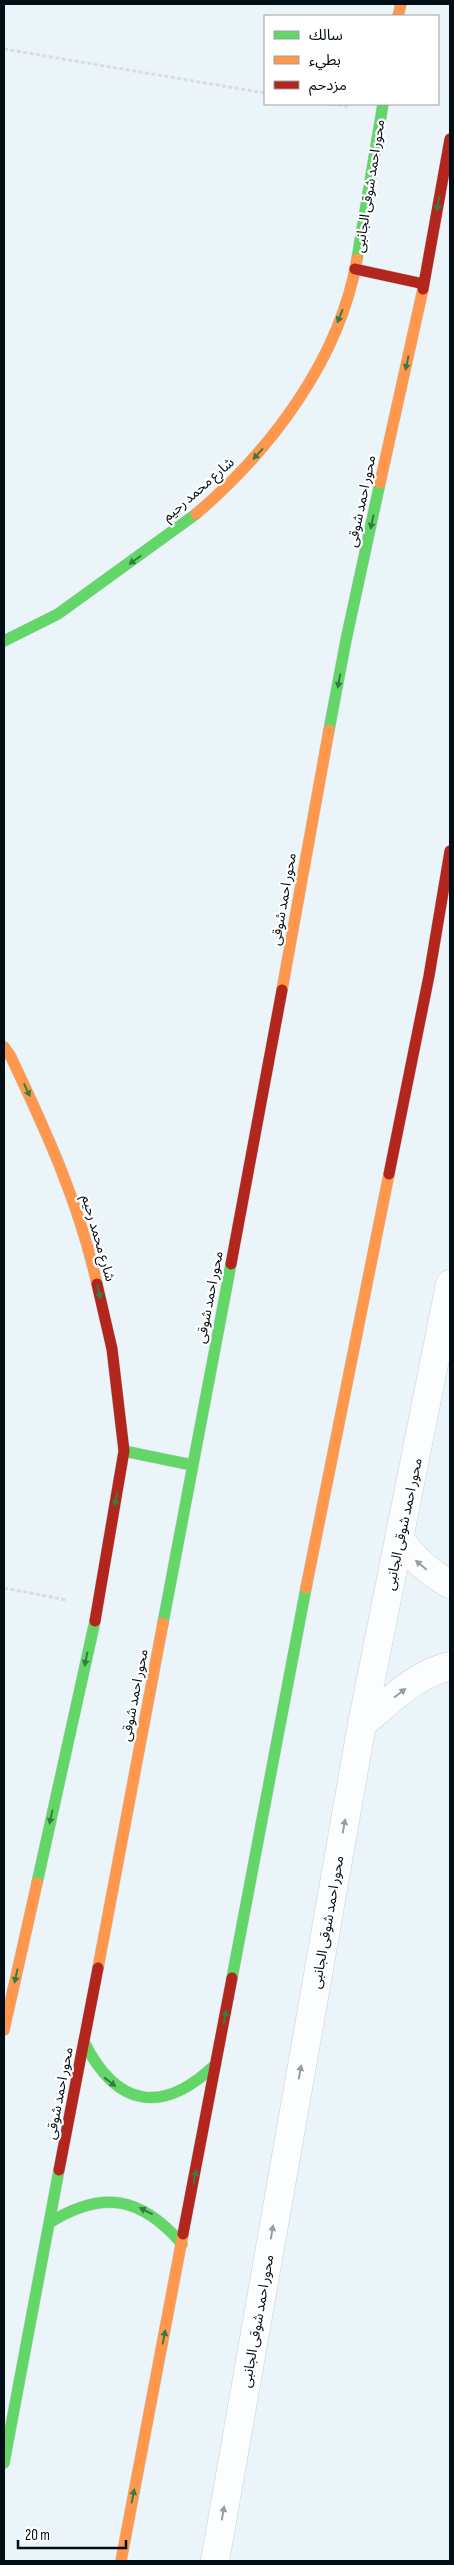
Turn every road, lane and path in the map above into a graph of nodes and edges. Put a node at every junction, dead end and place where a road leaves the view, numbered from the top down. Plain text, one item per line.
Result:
1 (4, 49) edge
2 (264, 93) edge
3 (383, 105) edge
4 (450, 138) edge
5 (355, 269) junction
6 (424, 284) junction
7 (20, 634) junction
8 (4, 641) edge
9 (4, 646) edge
10 (450, 851) edge
11 (4, 1047) edge
12 (450, 1284) edge
13 (124, 1451) junction
14 (192, 1465) junction
15 (399, 1538) junction
16 (450, 1584) edge
17 (4, 1588) edge
18 (98, 1606) junction
19 (450, 1666) edge
20 (362, 1724) junction
21 (4, 2030) edge
22 (84, 2042) junction
23 (216, 2064) junction
24 (49, 2223) junction
25 (182, 2244) junction
26 (4, 2463) edge
27 (121, 2561) edge
28 (215, 2561) edge

1 - 2 path
3 - 5 main road, محور احمد شوقى الجانبى
4 -> 6 main road, محور احمد شوقى
5 - 6 main road
5 -> 7 main road, شارع محمد رحيم
6 -> 14 main road, محور احمد شوقى
7 - 8 main road, شارع محمد رحيم
7 - 9 main road
23 -> 10 main road
11 -> 13 main road, شارع محمد رحيم
12 - 15 street, محور احمد شوقى الجانبى
13 - 14 main road
13 -> 18 main road
14 - 22 main road, محور احمد شوقى
16 -> 15 street
15 - 20 street, محور احمد شوقى الجانبى
17 - 18 path
18 -> 21 main road
20 -> 19 street
28 -> 20 street, محور احمد شوقى الجانبى
22 -> 23 main road
22 - 24 main road, محور احمد شوقى
25 -> 23 main road
25 -> 24 main road
24 - 26 main road, محور احمد شوقى
27 -> 25 main road

